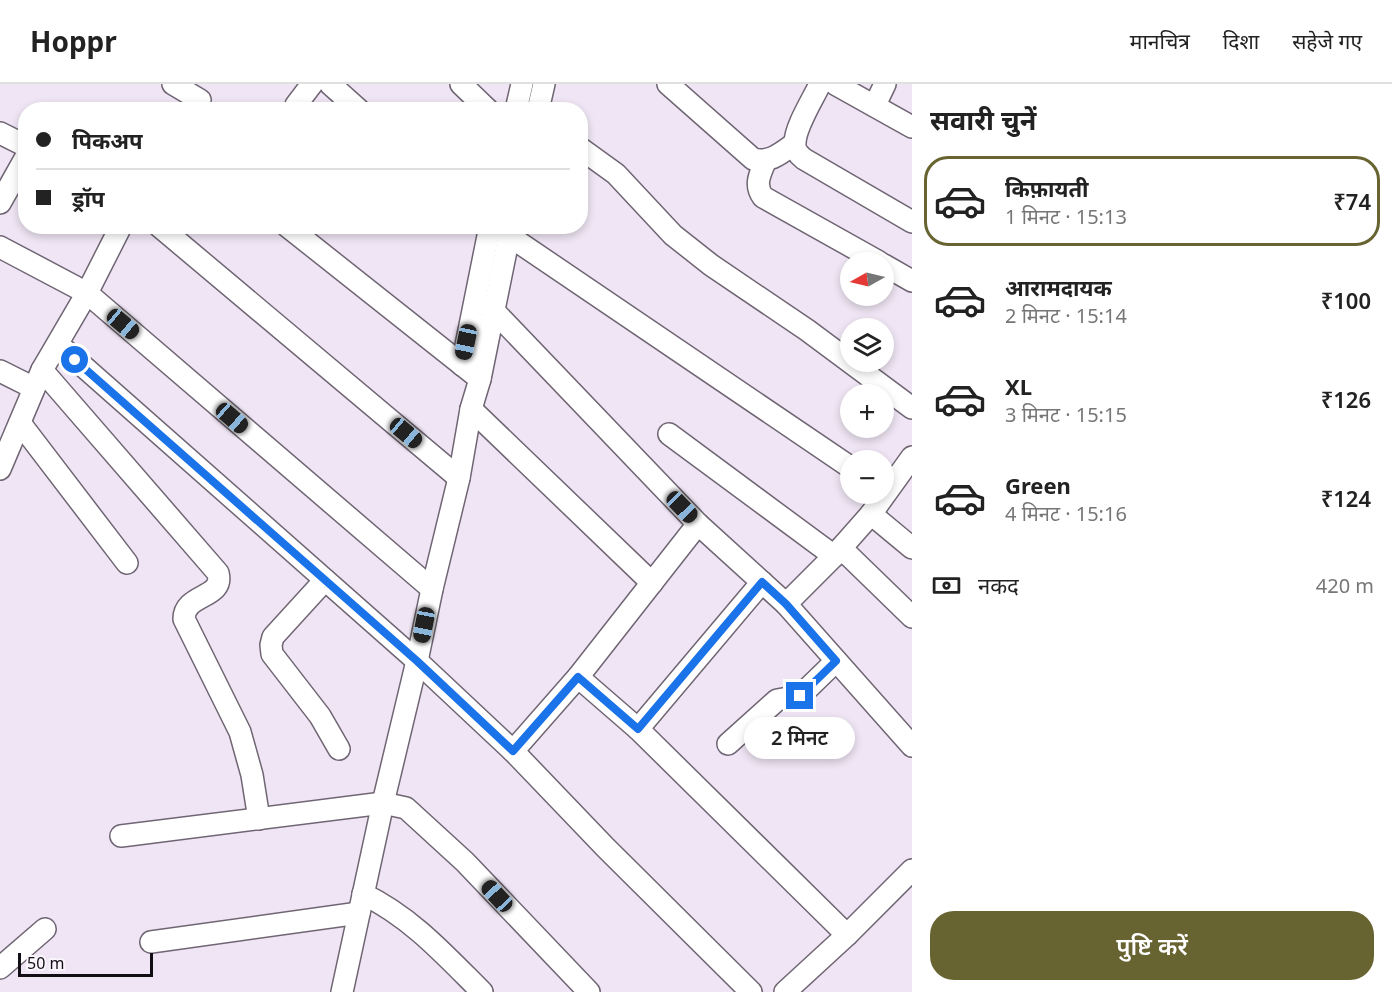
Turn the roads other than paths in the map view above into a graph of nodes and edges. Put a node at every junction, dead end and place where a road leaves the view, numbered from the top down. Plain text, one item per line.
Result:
1 (174, 84) edge
2 (312, 84) edge
3 (330, 84) edge
4 (461, 84) edge
5 (522, 84) edge
6 (544, 84) edge
7 (668, 84) edge
8 (820, 84) edge
9 (835, 84) edge
10 (885, 84) edge
11 (202, 98) edge
12 (298, 102) edge
13 (349, 102) edge
14 (480, 102) edge
15 (518, 102) edge
16 (540, 102) edge
17 (875, 105) junction
18 (912, 127) edge
19 (0, 133) edge
20 (18, 142) edge
21 (794, 144) junction
22 (588, 154) edge
23 (765, 162) junction
24 (18, 172) edge
25 (0, 203) edge
26 (912, 222) edge
27 (117, 234) edge
28 (169, 234) edge
29 (297, 234) edge
30 (500, 234) edge
31 (501, 234) edge
32 (508, 234) edge
33 (0, 247) edge
34 (861, 252) edge
35 (894, 271) edge
36 (912, 281) edge
37 (87, 293) junction
38 (493, 310) junction
39 (58, 344) junction
40 (462, 365) junction
41 (0, 371) edge
42 (38, 379) junction
43 (480, 379) junction
44 (912, 408) edge
45 (471, 409) junction
46 (20, 423) junction
47 (669, 434) dead end
48 (912, 457) edge
49 (840, 460) edge
50 (0, 469) edge
51 (459, 478) junction
52 (894, 481) edge
53 (878, 504) edge
54 (871, 514) junction
55 (698, 524) junction
56 (912, 548) edge
57 (837, 552) junction
58 (127, 563) dead end
59 (325, 580) junction
60 (762, 582) junction
61 (652, 583) junction
62 (432, 589) junction
63 (786, 604) junction
64 (912, 617) edge
65 (417, 661) junction
66 (836, 661) junction
67 (578, 677) junction
68 (638, 729) junction
69 (728, 744) dead end
70 (912, 747) edge
71 (339, 749) dead end
72 (513, 751) junction
73 (395, 805) junction
74 (259, 819) junction
75 (121, 836) dead end
76 (912, 870) edge
77 (370, 902) junction
78 (45, 929) dead end
79 (847, 935) junction
80 (150, 942) dead end
81 (0, 968) edge
82 (342, 992) edge
83 (482, 992) edge
84 (589, 992) edge
85 (751, 992) edge
86 (785, 992) edge

1 - 11 street
2 - 12 street
3 - 13 street
4 - 14 street
5 - 15 street
6 - 16 street
7 - 23 street
8 - 21 street
9 - 17 street
10 - 17 street
17 - 18 street
19 - 20 street
21 - 23 street
21 - 26 street
22 - 44 street
23 - 34 street
24 - 25 street
27 - 37 street
28 - 51 street
29 - 40 street
30 - 40 street
31 - 38 street
32 - 49 street
33 - 37 street
35 - 36 street
37 - 39 street
37 - 62 street
38 - 43 street
38 - 55 street
39 - 42 street
39 - 59 street
40 - 43 street
41 - 42 street
42 - 46 street
42 - 74 street
43 - 45 street
45 - 51 street
45 - 61 street
46 - 50 street
46 - 58 street
47 - 57 street
48 - 52 street
51 - 62 street
53 - 54 street
54 - 56 street
54 - 57 street
55 - 60 street
55 - 61 street
57 - 63 street
57 - 64 street
59 - 65 street
59 - 71 street
60 - 63 street
60 - 68 street
61 - 67 street
62 - 65 street
63 - 66 street
65 - 72 street
65 - 73 street
66 - 69 street
66 - 70 street
67 - 68 street
67 - 72 street
68 - 79 street
72 - 85 street
73 - 74 street
73 - 77 street
73 - 84 street
74 - 75 street
76 - 79 street
77 - 80 street
77 - 82 street
77 - 83 street
78 - 81 street
79 - 86 street

